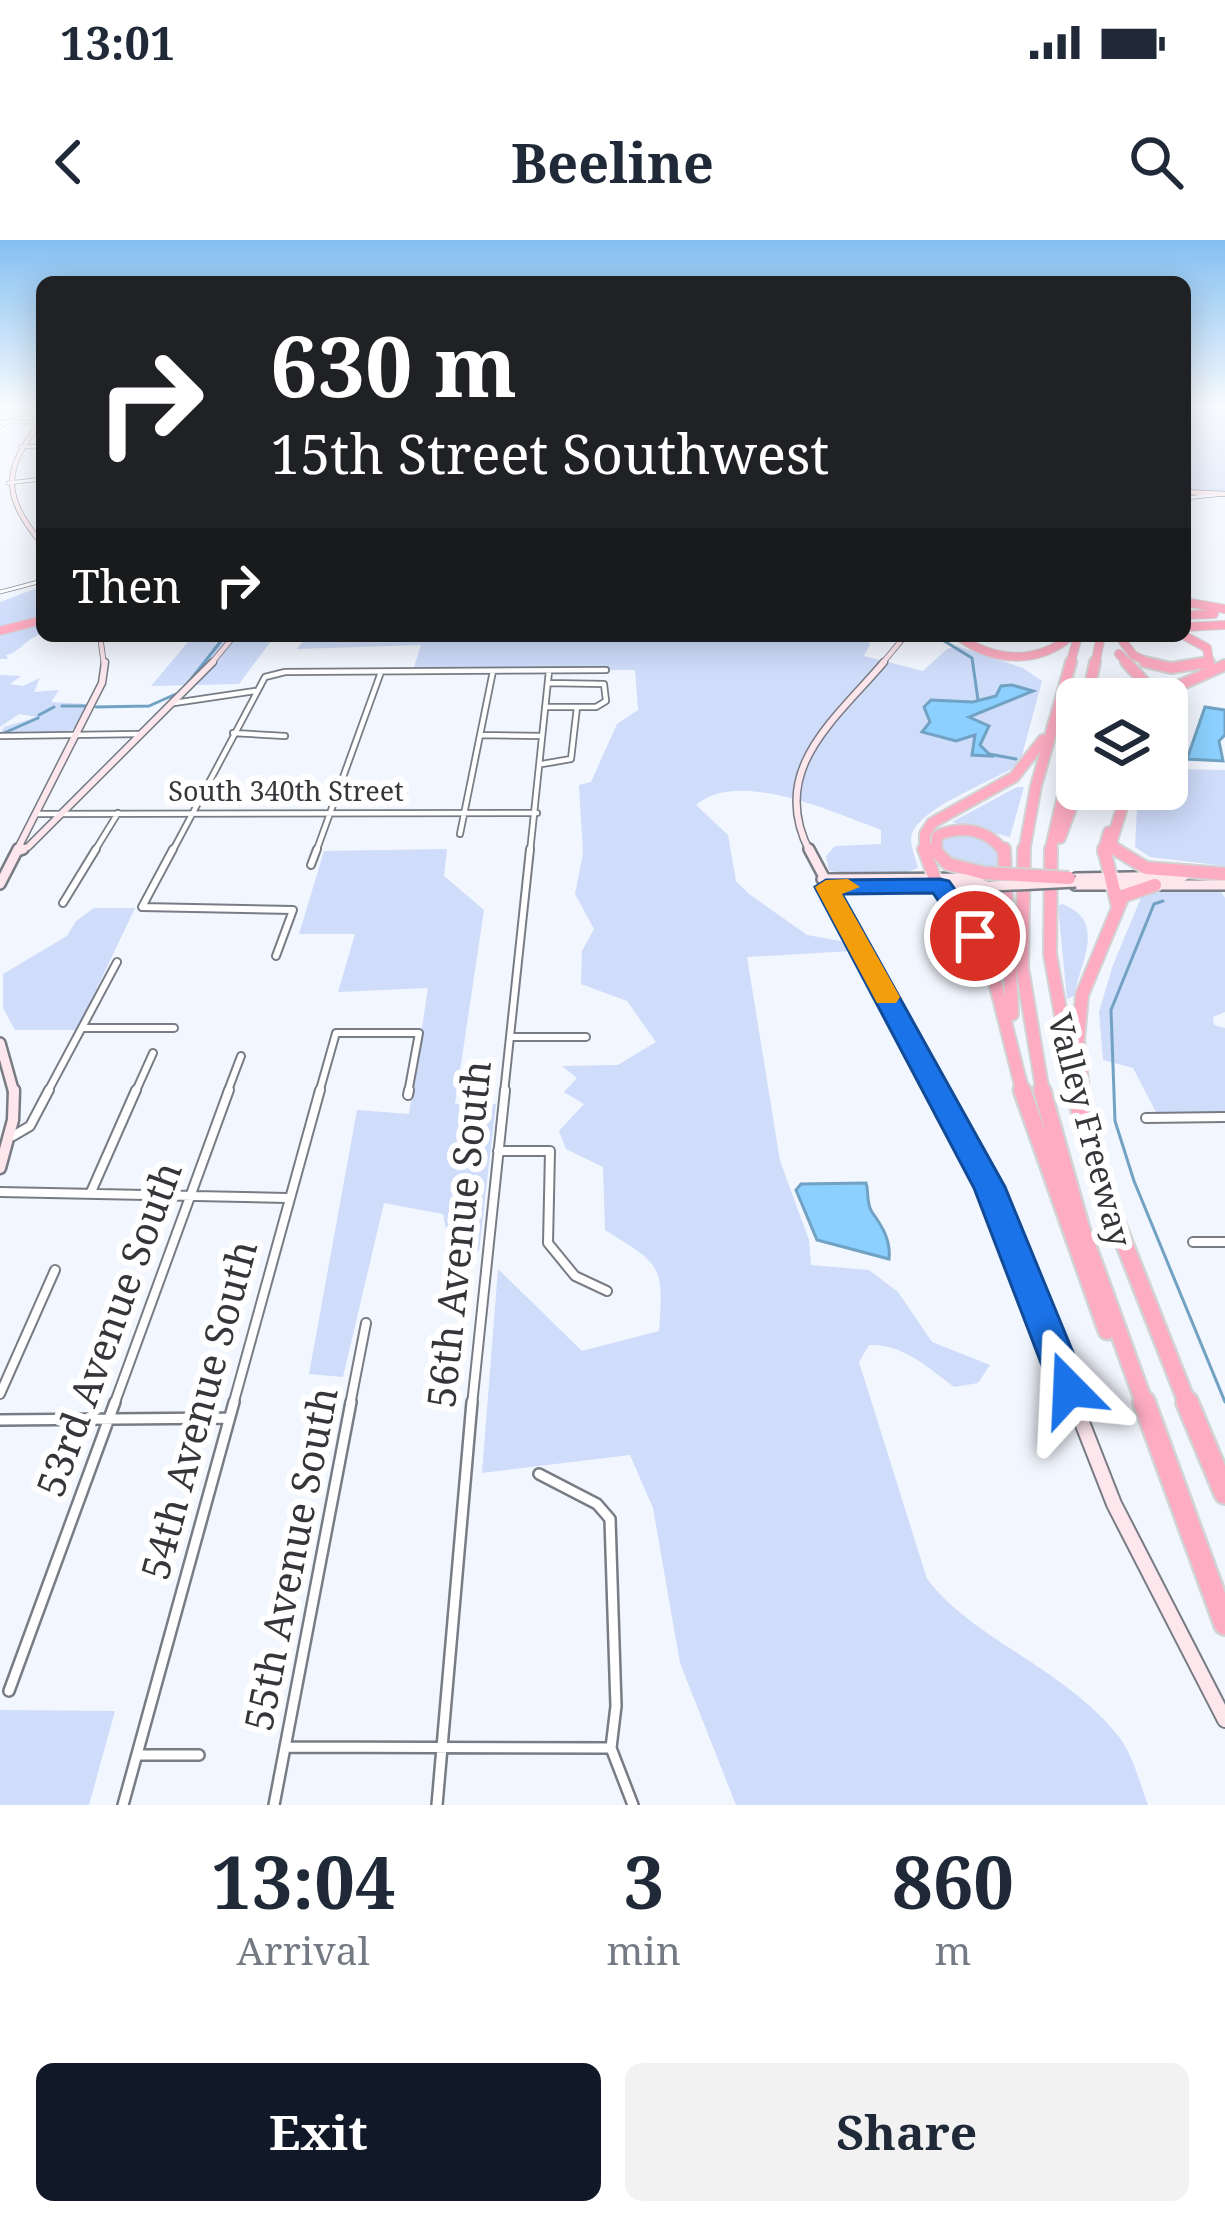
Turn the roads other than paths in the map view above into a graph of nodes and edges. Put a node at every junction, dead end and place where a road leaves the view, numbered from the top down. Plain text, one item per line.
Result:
1 (9, 479) edge
2 (30, 479) edge
3 (8, 483) junction
4 (1225, 494) edge
5 (1191, 495) edge
6 (36, 533) edge
7 (33, 534) junction
8 (36, 537) edge
9 (36, 582) edge
10 (0, 583) edge
11 (8, 589) junction
12 (0, 592) edge
13 (1191, 604) edge
14 (1225, 618) edge
15 (36, 620) edge
16 (1191, 624) edge
17 (0, 629) edge
18 (1191, 631) edge
19 (101, 642) edge
20 (228, 642) edge
21 (901, 642) edge
22 (969, 642) edge
23 (1065, 642) edge
24 (1074, 642) edge
25 (1086, 642) edge
26 (1100, 642) edge
27 (1117, 642) edge
28 (1120, 642) edge
29 (1225, 665) edge
30 (549, 670) junction
31 (606, 670) dead end
32 (493, 671) junction
33 (381, 672) junction
34 (1067, 678) edge
35 (1092, 678) edge
36 (1141, 678) edge
37 (1188, 682) edge
38 (548, 683) junction
39 (255, 691) junction
40 (171, 704) junction
41 (545, 706) junction
42 (577, 707) junction
43 (1056, 710) edge
44 (1056, 722) edge
45 (232, 733) junction
46 (76, 734) junction
47 (139, 734) junction
48 (480, 735) junction
49 (0, 736) edge
50 (285, 736) dead end
51 (542, 736) junction
52 (542, 764) junction
53 (1045, 764) junction
54 (1061, 810) edge
55 (1070, 810) edge
56 (1119, 810) edge
57 (1122, 810) edge
58 (190, 812) junction
59 (62, 813) junction
60 (118, 813) junction
61 (331, 813) junction
62 (464, 813) junction
63 (537, 813) junction
64 (35, 814) junction
65 (460, 834) dead end
66 (17, 850) junction
67 (310, 865) dead end
68 (1048, 871) junction
69 (1225, 879) edge
70 (986, 881) junction
71 (1074, 881) joint
72 (1113, 881) junction
73 (824, 883) junction
74 (938, 883) junction
75 (0, 884) edge
76 (1155, 885) junction
77 (63, 903) dead end
78 (1119, 918) junction
79 (276, 956) dead end
80 (117, 962) dead end
81 (84, 1028) junction
82 (174, 1028) dead end
83 (510, 1036) junction
84 (586, 1037) dead end
85 (0, 1043) edge
86 (153, 1053) dead end
87 (241, 1056) dead end
88 (408, 1095) dead end
89 (1029, 1109) junction
90 (1225, 1117) edge
91 (1146, 1118) dead end
92 (13, 1136) junction
93 (498, 1151) junction
94 (0, 1168) edge
95 (0, 1192) edge
96 (90, 1193) junction
97 (1107, 1194) junction
98 (190, 1195) junction
99 (287, 1198) junction
100 (1193, 1242) dead end
101 (1225, 1242) edge
102 (55, 1270) dead end
103 (607, 1291) dead end
104 (366, 1324) dead end
105 (0, 1394) edge
106 (1143, 1406) junction
107 (110, 1418) junction
108 (228, 1418) junction
109 (0, 1420) edge
110 (538, 1474) dead end
111 (1225, 1493) edge
112 (1225, 1624) edge
113 (9, 1691) dead end
114 (1225, 1720) edge
115 (285, 1747) junction
116 (442, 1748) junction
117 (611, 1748) junction
118 (137, 1755) junction
119 (199, 1755) dead end
120 (123, 1805) edge
121 (274, 1805) edge
122 (437, 1805) edge
123 (633, 1805) edge

1 - 3 main road
2 - 3 street
3 - 7 main road
4 - 5 main road
6 - 7 street
7 - 8 main road
9 - 11 street
10 - 11 street
11 - 12 street
13 - 14 highway
14 - 16 highway
15 - 17 highway
18 - 28 highway
19 - 46 main road
20 - 40 main road
21 - 73 main road
22 - 23 highway
24 - 34 highway, Valley Freeway
25 - 53 highway
26 - 35 highway
27 - 36 highway, bridge
29 - 37 highway
30 - 31 street
30 - 32 street
30 - 38 street, 56th Avenue South
32 - 33 street
32 - 48 street
33 - 39 street
33 - 61 street
38 - 41 street, 56th Avenue South
38 - 42 street
39 - 40 street
39 - 45 street
40 - 47 main road
41 - 42 street
41 - 51 street, 56th Avenue South
42 - 52 street
43 - 74 highway
44 - 53 highway, Valley Freeway
45 - 50 street
45 - 58 street
46 - 47 street
46 - 49 street
46 - 64 main road
47 - 59 main road
48 - 51 street
48 - 62 street
51 - 52 street, 56th Avenue South
52 - 63 street, 56th Avenue South
53 - 106 highway, Valley Freeway
54 - 68 highway, Valley Freeway
55 - 68 highway
56 - 72 highway
57 - 69 highway
58 - 60 street, South 340th Street
58 - 61 street, South 340th Street
58 - 79 street
59 - 60 street, South 340th Street
59 - 64 street, South 340th Street
59 - 66 main road
60 - 77 street
61 - 62 street, South 340th Street
61 - 67 street
62 - 63 street, South 340th Street
62 - 65 street
63 - 83 street, 56th Avenue South
64 - 66 main road
66 - 75 main road
68 - 97 highway, Valley Freeway
69 - 72 main road
69 - 76 main road
70 - 71 highway, bridge
70 - 74 main road
70 - 89 highway
71 - 72 main road
72 - 76 main road
72 - 78 highway
73 - 74 main road
73 - 114 main road
74 - 89 highway
76 - 78 highway
78 - 97 highway
80 - 81 street
81 - 82 street
81 - 92 street
83 - 84 street
83 - 93 street, 56th Avenue South
85 - 92 main road
86 - 96 street
87 - 98 street, 53rd Avenue South
88 - 99 street, 54th Avenue South
89 - 106 highway
90 - 91 street
92 - 94 main road
93 - 103 street
93 - 116 street, 56th Avenue South
95 - 96 street
96 - 98 street
97 - 111 highway, Valley Freeway
98 - 99 street
98 - 107 street, 53rd Avenue South
99 - 108 street, 54th Avenue South
100 - 101 street
102 - 105 street
104 - 115 street, 55th Avenue South
106 - 112 highway, Valley Freeway
107 - 108 street
107 - 109 street
107 - 113 street, 53rd Avenue South
108 - 118 street, 54th Avenue South
110 - 117 street
115 - 116 street
115 - 121 street, 55th Avenue South
116 - 117 street
116 - 122 street, 56th Avenue South
117 - 123 street
118 - 119 street
118 - 120 street, 54th Avenue South

